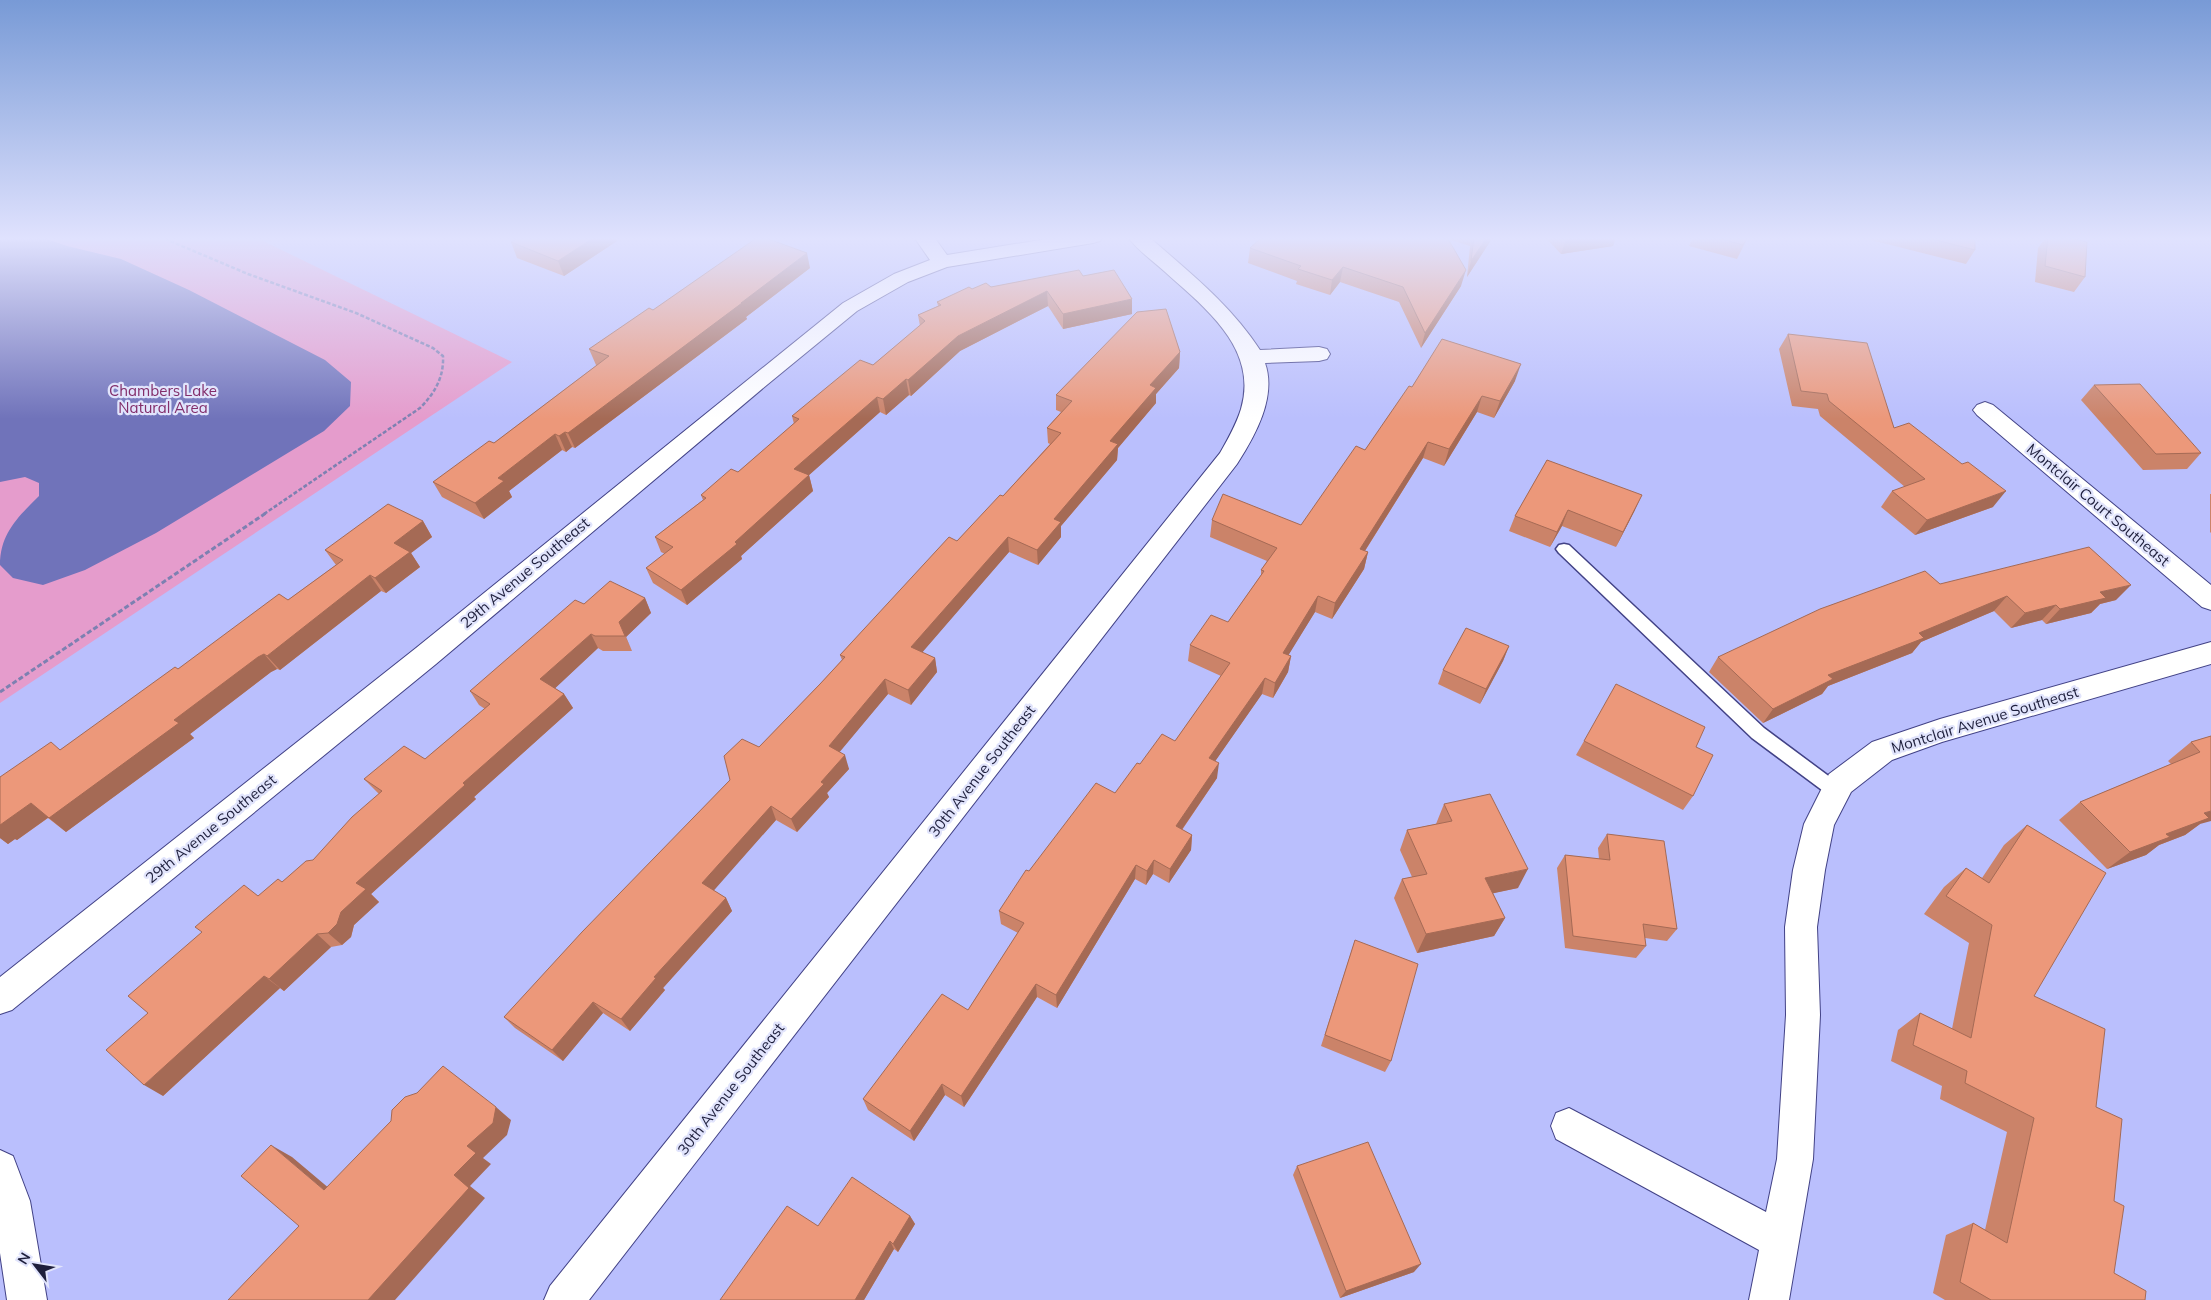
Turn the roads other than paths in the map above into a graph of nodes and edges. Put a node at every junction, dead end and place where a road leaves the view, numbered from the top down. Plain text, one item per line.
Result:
1 (866, 298) edge
2 (1205, 298) edge
3 (1319, 354) dead end
4 (1253, 357) junction
5 (1985, 410) dead end
6 (1564, 549) dead end
7 (2211, 600) edge
8 (2211, 653) edge
9 (1836, 791) junction
10 (0, 998) edge
11 (1569, 1126) dead end
12 (0, 1169) edge
13 (1778, 1239) junction
14 (27, 1300) edge
15 (564, 1300) edge
16 (1769, 1300) edge

1 - 10 street, 29th Avenue Southeast
2 - 4 street, 30th Avenue Southeast
3 - 4 street
4 - 15 street, 30th Avenue Southeast
5 - 7 street, Montclair Court Southeast
6 - 9 lane
8 - 9 street, Montclair Avenue Southeast
9 - 13 street, Montclair Avenue Southeast
11 - 13 street
12 - 14 street
13 - 16 street, Montclair Avenue Southeast

